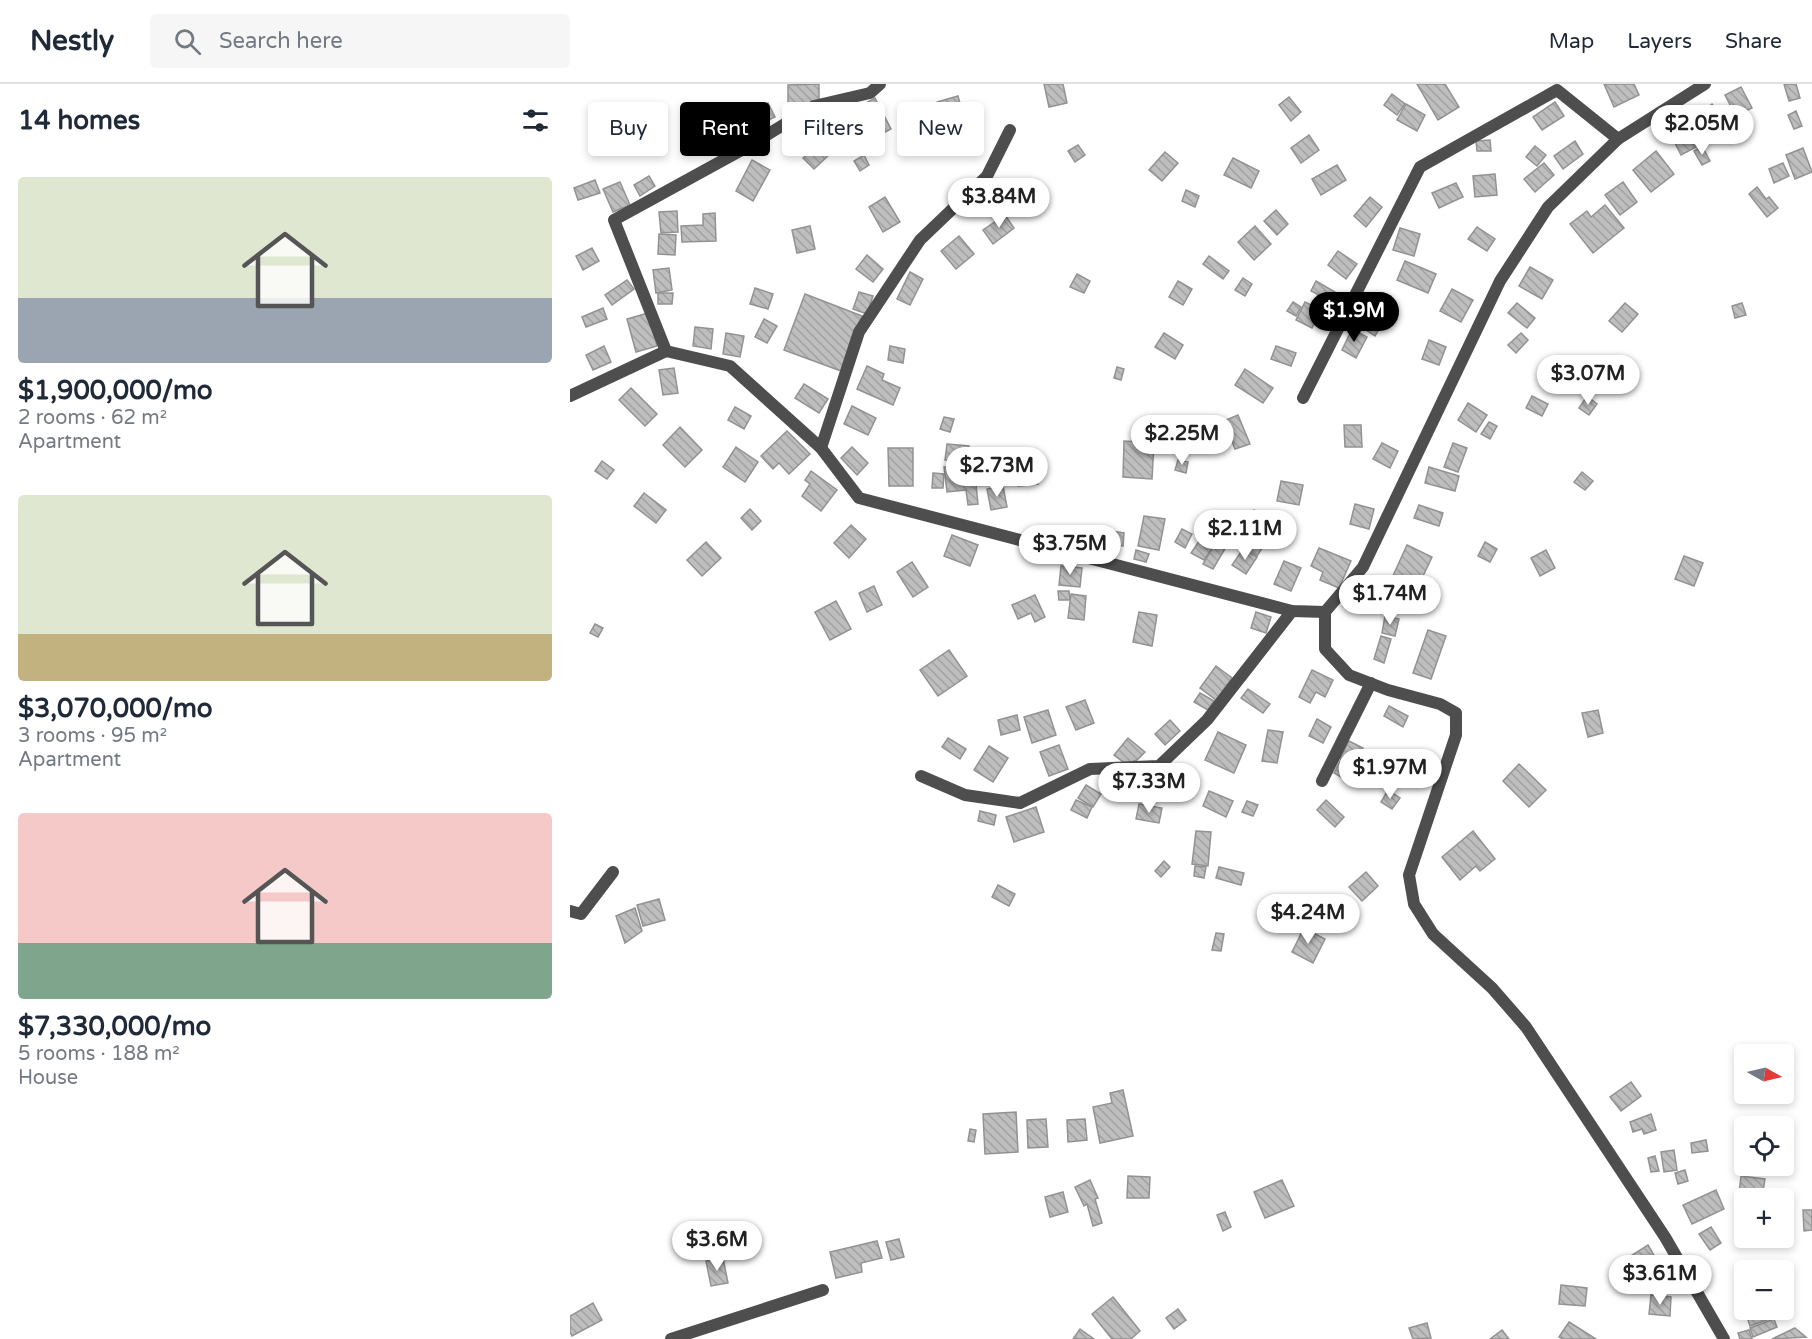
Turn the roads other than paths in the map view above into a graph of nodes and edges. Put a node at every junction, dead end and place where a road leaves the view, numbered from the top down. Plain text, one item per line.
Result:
1 (880, 84) edge
2 (1705, 84) edge
3 (1010, 130) dead end
4 (1618, 139) junction
5 (666, 351) junction
6 (570, 396) edge
7 (1303, 398) dead end
8 (821, 448) junction
9 (1292, 611) junction
10 (1325, 612) junction
11 (1371, 683) junction
12 (921, 776) dead end
13 (1322, 781) dead end
14 (613, 872) dead end
15 (570, 911) edge
16 (823, 1290) dead end
17 (674, 1338) edge
18 (1724, 1339) edge

1 - 5 street
2 - 4 street
3 - 8 street
4 - 7 street
4 - 10 street
5 - 6 street
5 - 8 street
8 - 9 street
9 - 10 street
9 - 12 street
10 - 11 street
11 - 13 street
11 - 18 street
14 - 15 street
16 - 17 street

